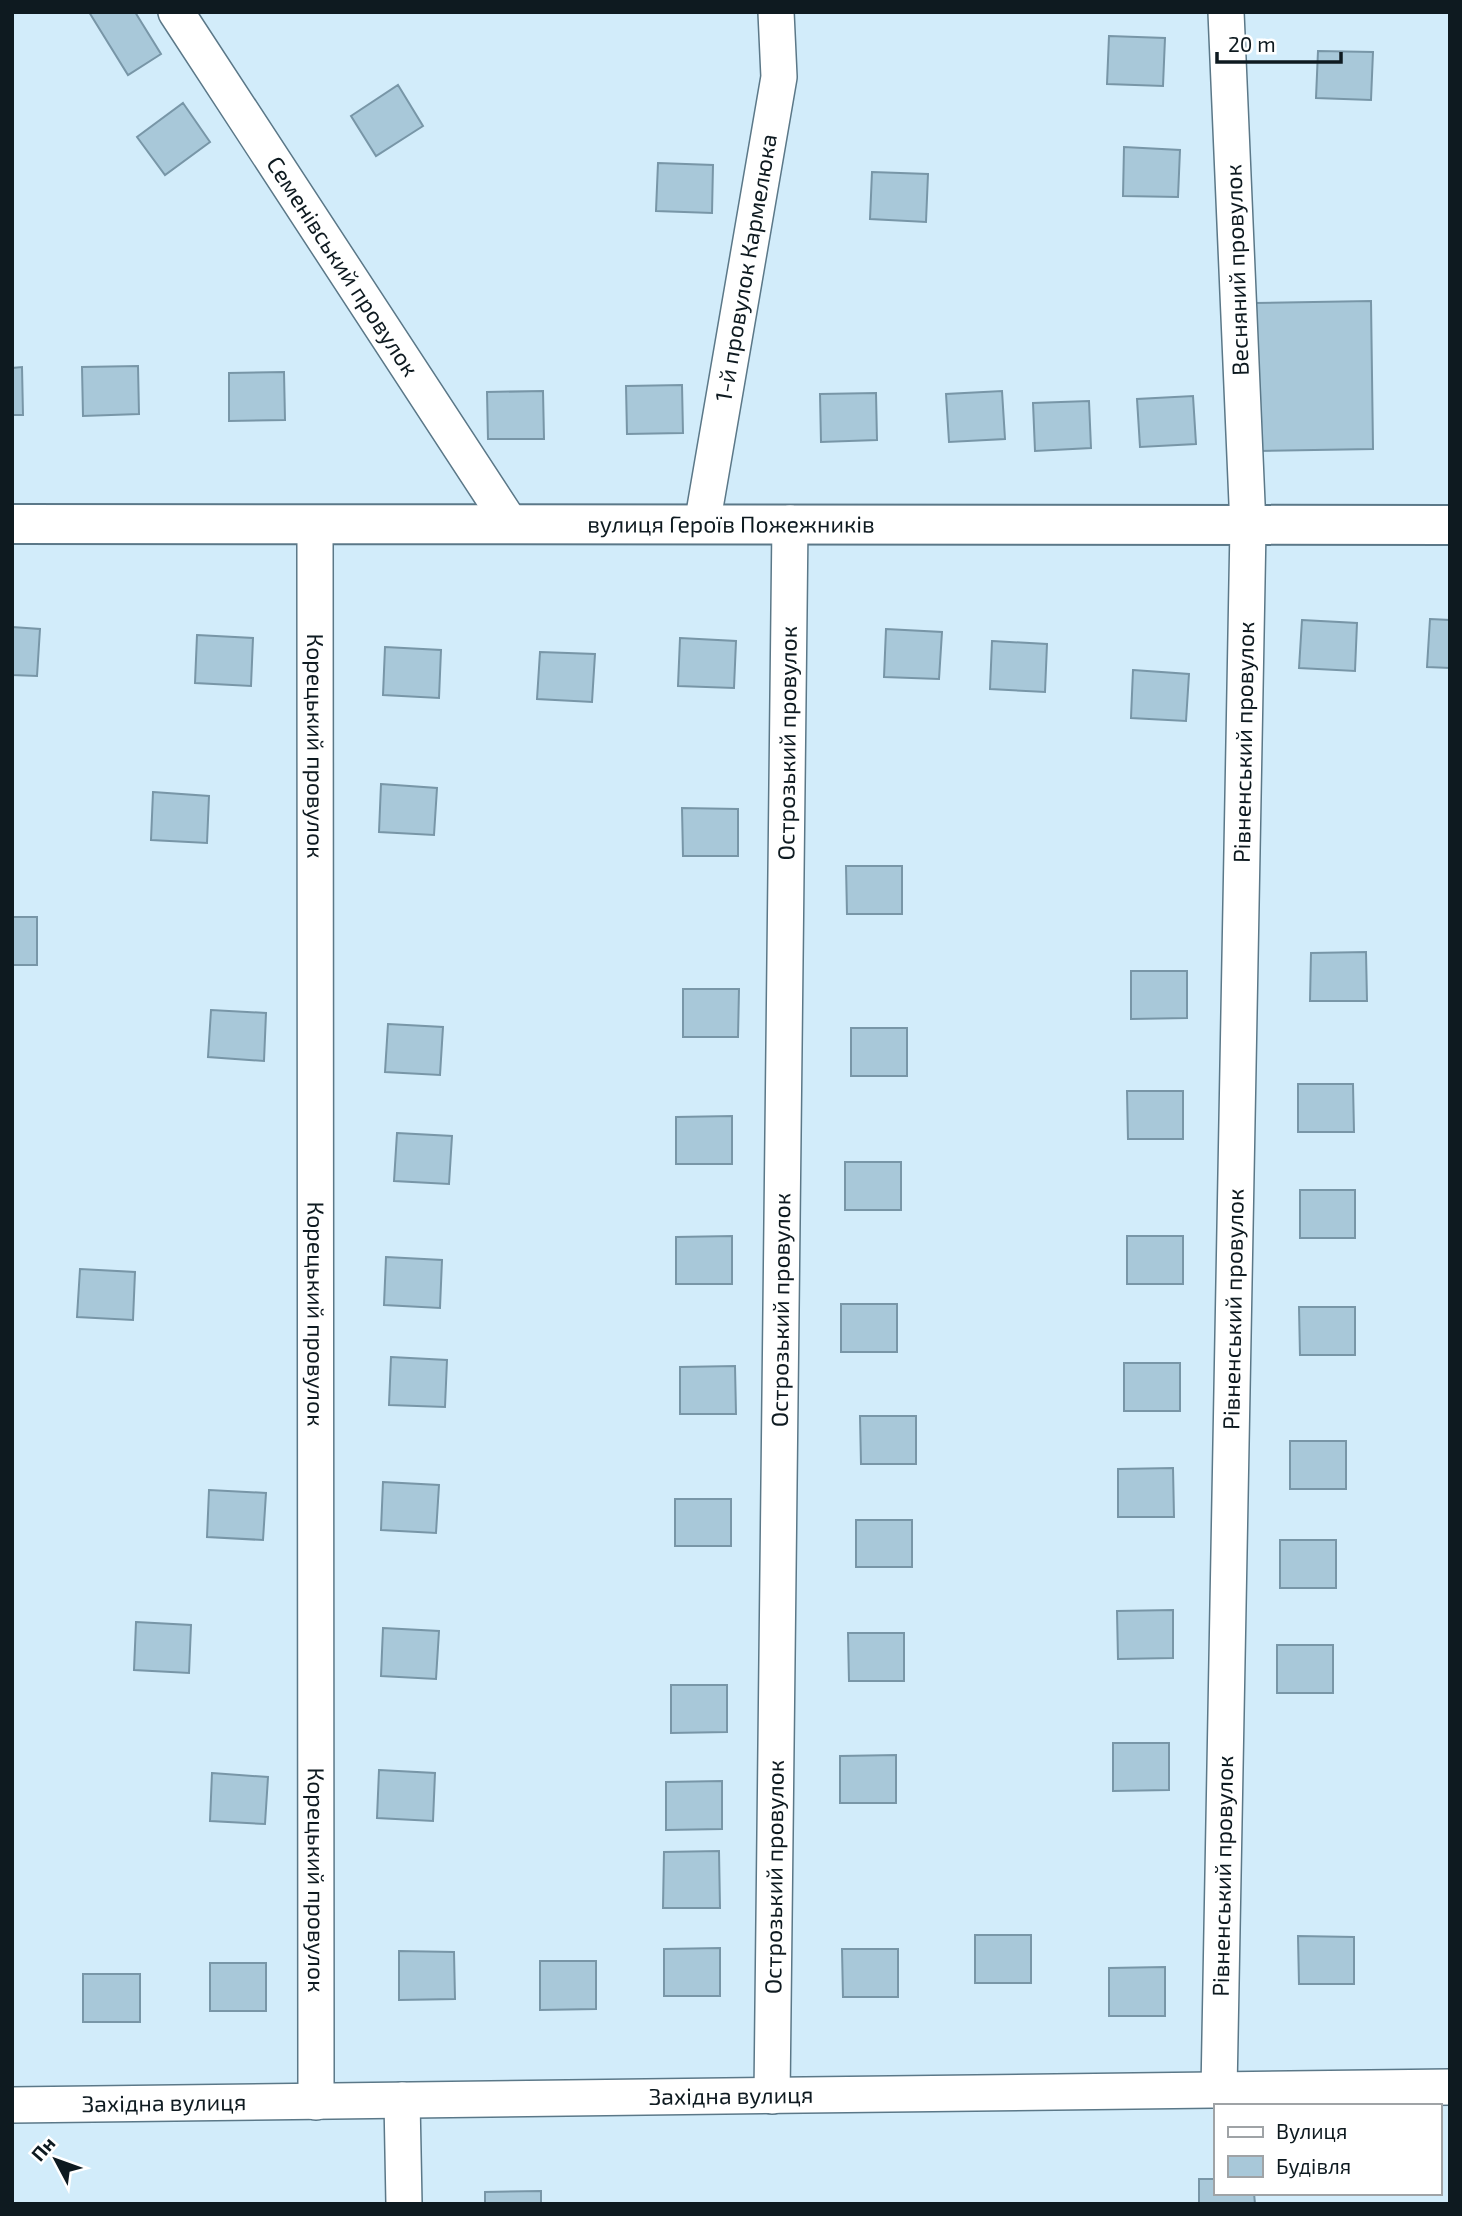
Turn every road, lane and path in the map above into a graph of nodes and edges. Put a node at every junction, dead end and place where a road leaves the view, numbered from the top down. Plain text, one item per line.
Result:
1 (176, 12) edge
2 (776, 12) edge
3 (1226, 12) edge
4 (510, 523) junction
5 (790, 523) junction
6 (12, 524) edge
7 (702, 524) junction
8 (1450, 525) edge
9 (315, 526) junction
10 (1248, 527) junction
11 (1450, 2087) edge
12 (1219, 2091) junction
13 (772, 2096) junction
14 (402, 2100) junction
15 (316, 2102) junction
16 (12, 2105) edge
17 (404, 2204) edge

1 - 4 street, Семенівський провулок
2 - 7 street, 1-й провулок Кармелюка
3 - 10 street, Весняний провулок
4 - 7 street, вулиця Героїв Пожежників
4 - 9 street, вулиця Героїв Пожежників
5 - 7 street, вулиця Героїв Пожежників
5 - 10 street, вулиця Героїв Пожежників
5 - 13 street, Острозький провулок
6 - 9 street, вулиця Героїв Пожежників
8 - 10 street, вулиця Героїв Пожежників
9 - 15 street, Корецький провулок
10 - 12 street, Рівненський провулок
11 - 12 street, Західна вулиця
12 - 13 street, Західна вулиця
13 - 14 street, Західна вулиця
14 - 15 street, Західна вулиця
14 - 17 street
15 - 16 street, Західна вулиця

